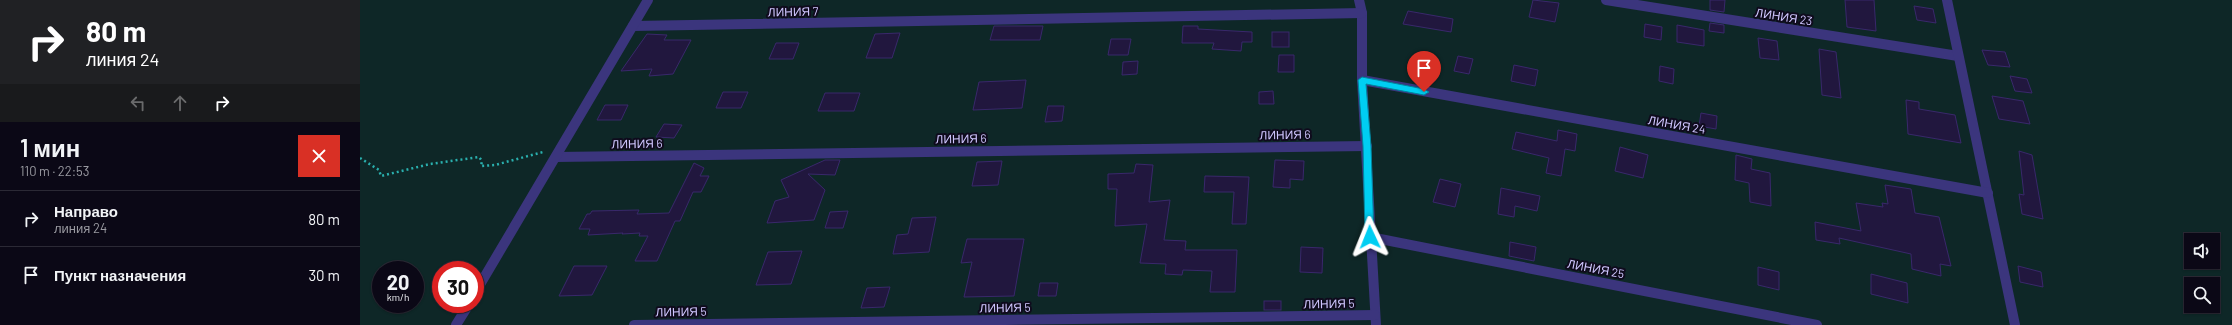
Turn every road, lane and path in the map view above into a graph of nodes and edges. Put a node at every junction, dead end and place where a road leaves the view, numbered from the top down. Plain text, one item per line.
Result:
1 (648, 0) edge
2 (1359, 0) edge
3 (1606, 0) edge
4 (1947, 0) edge
5 (1362, 12) junction
6 (633, 26) junction
7 (1958, 56) junction
8 (1362, 80) junction
9 (1367, 146) junction
10 (558, 153) junction
11 (360, 158) edge
12 (1988, 192) junction
13 (1370, 237) junction
14 (484, 278) edge
15 (463, 313) edge
16 (1375, 320) edge
17 (456, 325) edge
18 (634, 325) edge
19 (1817, 325) edge
20 (2016, 325) edge

1 - 6 street
2 - 5 street
3 - 7 street, ЛИНИЯ 23
4 - 7 street
5 - 6 street, ЛИНИЯ 7
5 - 8 street
6 - 10 street
7 - 12 street
8 - 9 street
8 - 12 street, ЛИНИЯ 24
9 - 10 street, ЛИНИЯ 6
9 - 13 street
10 - 11 path
10 - 14 street
12 - 20 street
13 - 16 street
13 - 19 street, ЛИНИЯ 25
15 - 17 street
16 - 18 street, ЛИНИЯ 5

